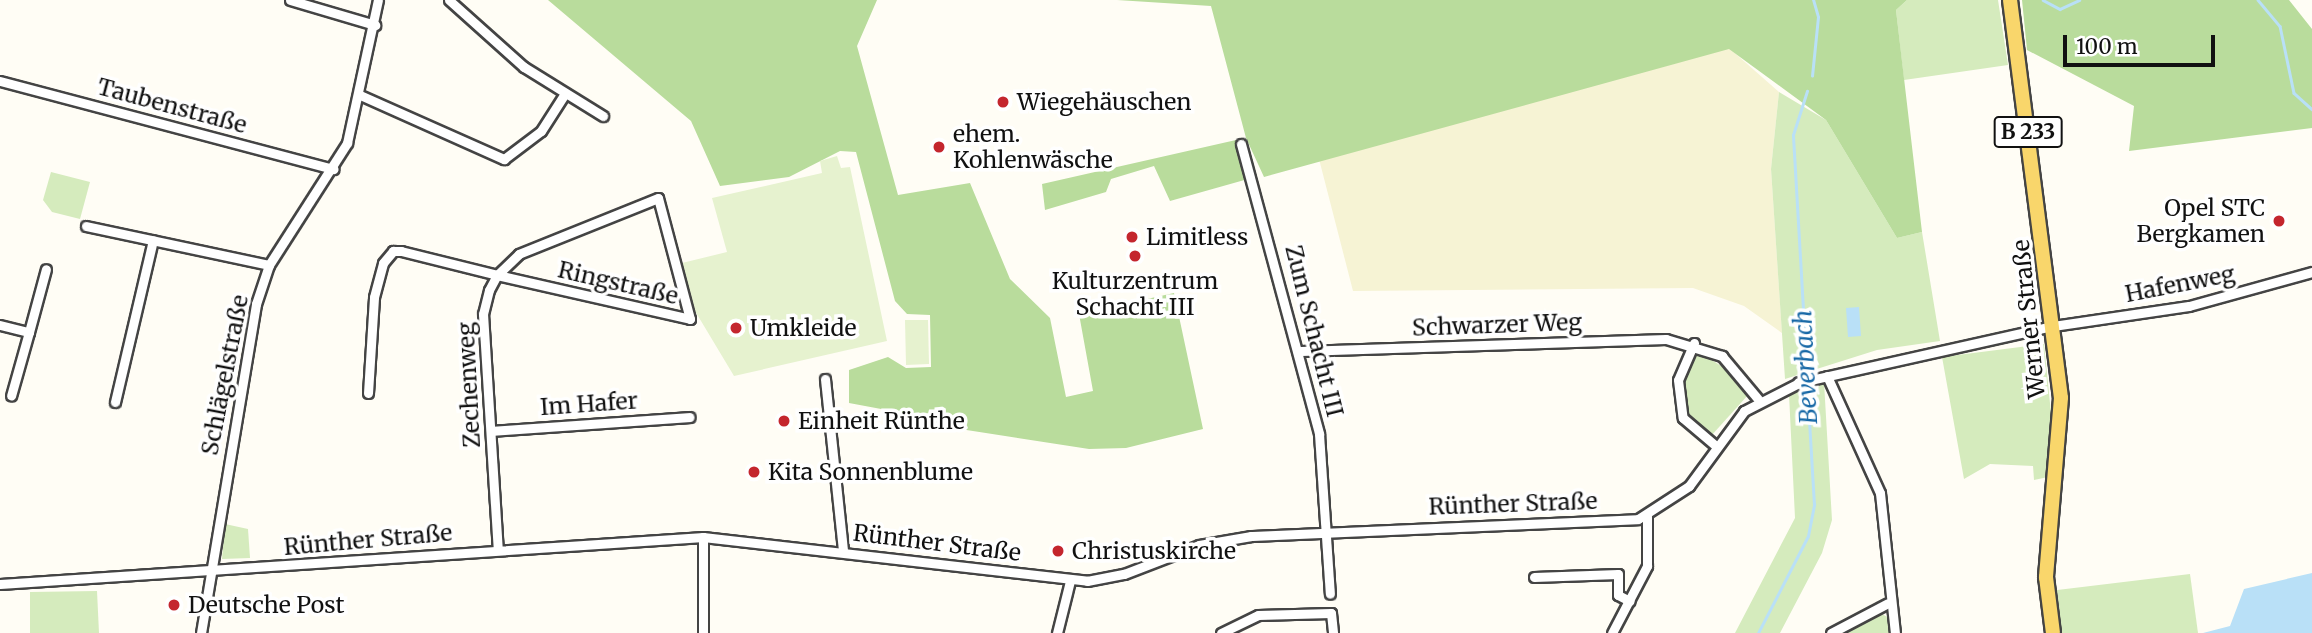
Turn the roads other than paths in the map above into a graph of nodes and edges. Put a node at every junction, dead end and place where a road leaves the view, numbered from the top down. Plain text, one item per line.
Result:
1 (290, 0) edge
2 (378, 0) edge
3 (449, 0) edge
4 (2010, 0) edge
5 (374, 24) junction
6 (0, 81) edge
7 (360, 95) junction
8 (564, 95) junction
9 (603, 116) dead end
10 (1241, 144) dead end
11 (334, 169) junction
12 (658, 198) joint
13 (86, 226) dead end
14 (153, 240) junction
15 (269, 265) junction
16 (47, 268) dead end
17 (2312, 272) edge
18 (497, 275) junction
19 (0, 325) edge
20 (2053, 326) junction
21 (29, 332) junction
22 (1694, 343) junction
23 (1301, 351) junction
24 (1827, 376) junction
25 (825, 379) dead end
26 (1811, 380) joint
27 (1799, 383) joint
28 (368, 393) dead end
29 (11, 396) dead end
30 (1758, 399) junction
31 (115, 401) dead end
32 (690, 417) dead end
33 (491, 431) junction
34 (1716, 446) junction
35 (1647, 516) junction
36 (1329, 532) junction
37 (703, 537) junction
38 (498, 550) junction
39 (843, 551) junction
40 (209, 574) junction
41 (1534, 577) dead end
42 (1070, 581) junction
43 (0, 584) edge
44 (1331, 594) dead end
45 (1630, 601) junction
46 (1888, 603) junction
47 (201, 633) edge
48 (703, 633) edge
49 (1057, 633) edge
50 (1221, 633) edge
51 (1333, 633) edge
52 (1612, 633) edge
53 (1831, 633) edge
54 (1895, 633) edge
55 (2053, 633) edge

1 - 5 street
2 - 5 street, Schlägelstraße
3 - 8 street
4 - 20 main road, Werner Straße / B 233
5 - 7 street, Schlägelstraße
6 - 11 street, Taubenstraße
7 - 8 street
7 - 11 street, Schlägelstraße
8 - 9 street
10 - 23 street, Zum Schacht III
11 - 15 street, Schlägelstraße
12 - 18 street, Zechenweg
12 - 18 street, Ringstraße
13 - 14 street
14 - 15 street
14 - 31 street
15 - 40 street, Schlägelstraße
16 - 21 street
17 - 20 street, Hafenweg
18 - 28 street
18 - 33 street, Zechenweg
19 - 21 street
20 - 24 street
20 - 55 main road, Werner Straße / B 233
21 - 29 street
22 - 23 street, Schwarzer Weg
22 - 30 street
22 - 34 street
23 - 36 street, Zum Schacht III
24 - 26 street
24 - 46 street
25 - 39 street
26 - 27 street
27 - 30 street
30 - 34 street
32 - 33 street, Im Hafer
33 - 38 street, Zechenweg
34 - 35 street
35 - 36 street, Rünther Straße
35 - 45 street
36 - 42 street, Rünther Straße
36 - 44 street, Zum Schacht III
37 - 38 street, Rünther Straße
37 - 39 street, Rünther Straße
37 - 48 street
38 - 40 street, Rünther Straße
39 - 42 street, Rünther Straße
40 - 43 street, Rünther Straße
40 - 47 street, Schlägelstraße
41 - 45 street
42 - 49 street
45 - 52 street
46 - 53 street
46 - 54 street
50 - 51 street

